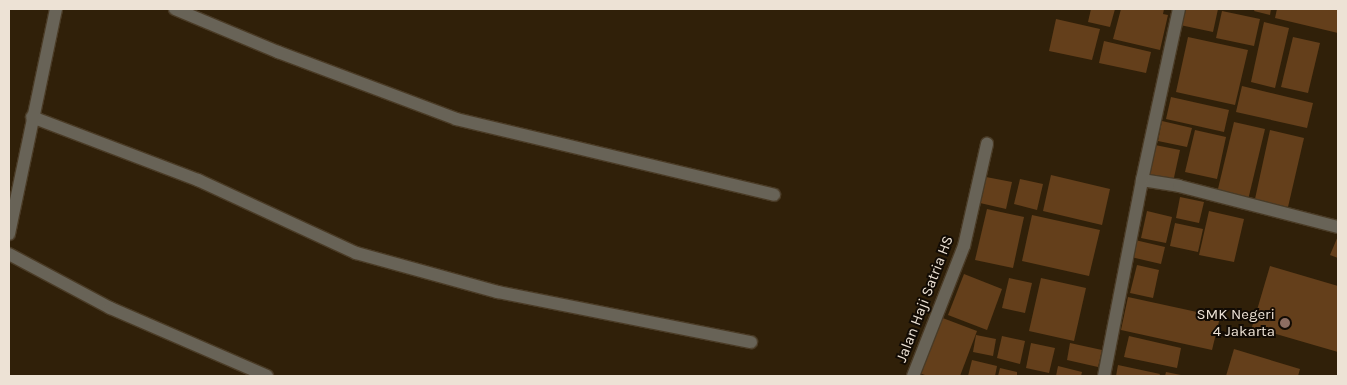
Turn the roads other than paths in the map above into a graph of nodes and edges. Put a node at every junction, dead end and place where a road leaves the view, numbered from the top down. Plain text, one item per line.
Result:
1 (56, 9) edge
2 (175, 9) edge
3 (1179, 9) edge
4 (32, 117) junction
5 (986, 144) dead end
6 (1142, 180) junction
7 (774, 195) dead end
8 (1338, 227) edge
9 (9, 234) edge
10 (9, 254) edge
11 (751, 342) dead end
12 (266, 376) edge
13 (914, 376) edge
14 (1104, 376) edge

1 - 4 street
2 - 7 street
3 - 6 street
4 - 9 street
4 - 11 street
5 - 13 street, Jalan Haji Satria HS
6 - 8 street
6 - 14 street
10 - 12 street

